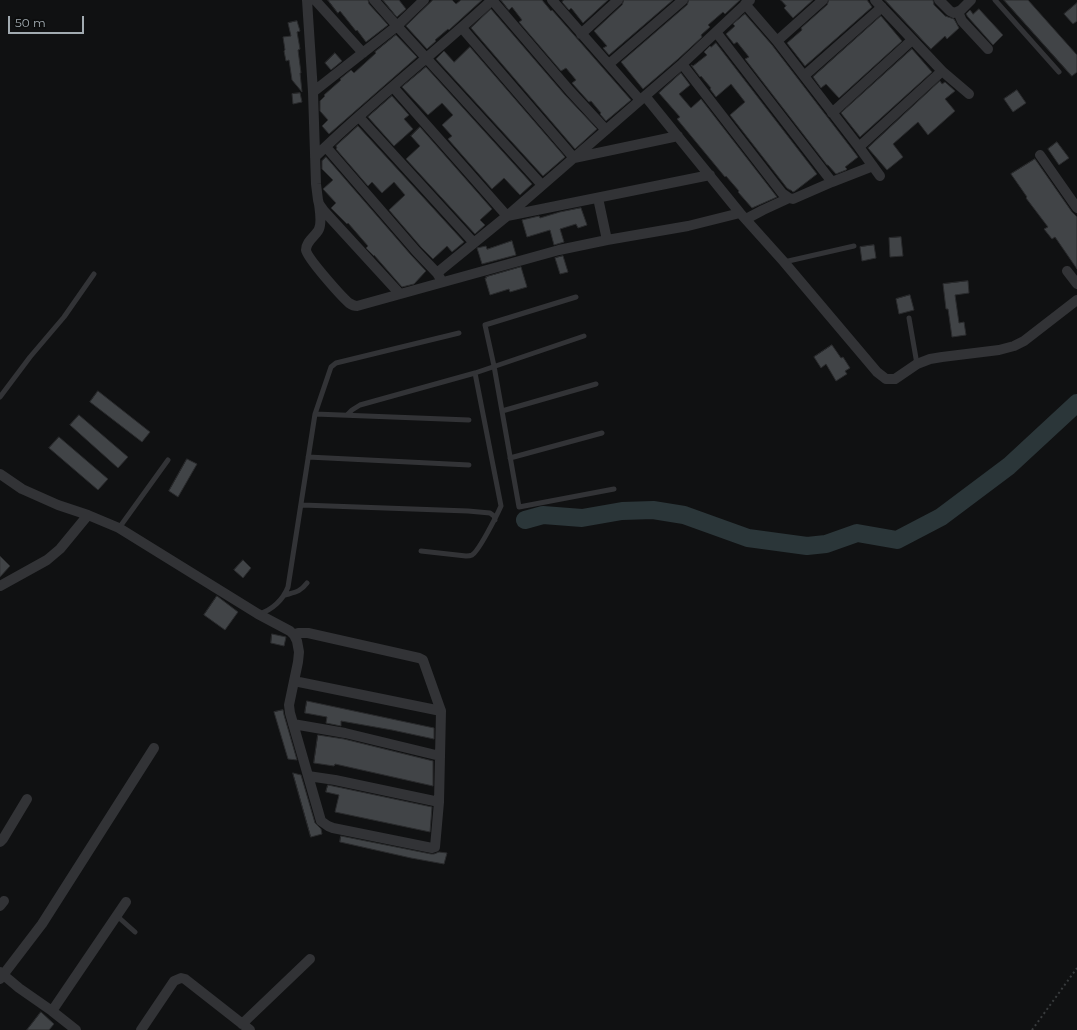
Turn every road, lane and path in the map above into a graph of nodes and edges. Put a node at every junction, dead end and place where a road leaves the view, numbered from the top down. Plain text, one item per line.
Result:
1 (307, 0) edge
2 (315, 0) edge
3 (374, 0) edge
4 (424, 0) edge
5 (492, 0) edge
6 (552, 0) edge
7 (618, 0) edge
8 (683, 0) edge
9 (823, 0) edge
10 (939, 0) edge
11 (971, 0) edge
12 (995, 0) edge
13 (748, 2) edge
14 (878, 4) edge
15 (958, 12) junction
16 (397, 26) junction
17 (462, 28) junction
18 (716, 32) junction
19 (581, 34) junction
20 (912, 40) junction
21 (777, 41) junction
22 (988, 49) dead end
23 (363, 53) junction
24 (426, 58) junction
25 (609, 64) junction
26 (682, 64) junction
27 (942, 71) junction
28 (1059, 72) dead end
29 (804, 76) junction
30 (393, 87) junction
31 (313, 92) junction
32 (969, 94) dead end
33 (643, 98) junction
34 (832, 112) junction
35 (359, 117) junction
36 (606, 130) junction
37 (678, 136) junction
38 (326, 147) junction
39 (859, 147) junction
40 (1040, 156) dead end
41 (315, 158) junction
42 (574, 158) junction
43 (873, 166) junction
44 (710, 175) junction
45 (880, 176) dead end
46 (832, 182) junction
47 (542, 186) junction
48 (598, 198) junction
49 (790, 198) junction
50 (319, 204) junction
51 (1077, 208) edge
52 (507, 216) junction
53 (743, 216) junction
54 (606, 240) junction
55 (474, 242) junction
56 (854, 246) dead end
57 (784, 262) junction
58 (1068, 271) dead end
59 (437, 273) junction
60 (94, 274) dead end
61 (442, 283) junction
62 (1077, 284) edge
63 (400, 294) junction
64 (576, 297) dead end
65 (1077, 300) edge
66 (909, 318) dead end
67 (459, 333) dead end
68 (584, 336) dead end
69 (917, 364) junction
70 (494, 366) junction
71 (475, 373) junction
72 (596, 384) dead end
73 (0, 397) edge
74 (502, 411) junction
75 (315, 414) junction
76 (347, 415) junction
77 (470, 420) dead end
78 (602, 433) dead end
79 (308, 457) junction
80 (510, 458) junction
81 (168, 460) dead end
82 (469, 465) dead end
83 (0, 474) edge
84 (614, 489) dead end
85 (302, 505) junction
86 (88, 515) junction
87 (495, 520) junction
88 (118, 528) junction
89 (421, 551) dead end
90 (307, 582) dead end
91 (0, 586) edge
92 (285, 595) junction
93 (258, 614) junction
94 (294, 635) junction
95 (294, 681) junction
96 (441, 711) junction
97 (293, 724) junction
98 (154, 748) dead end
99 (440, 756) junction
100 (308, 776) junction
101 (27, 799) dead end
102 (439, 802) junction
103 (0, 842) edge
104 (126, 902) dead end
105 (117, 916) junction
106 (136, 932) dead end
107 (310, 959) dead end
108 (1077, 968) edge
109 (1, 976) edge
110 (52, 1011) junction
111 (246, 1027) edge
112 (76, 1030) edge
113 (141, 1030) edge
114 (1032, 1030) edge

1 - 31 street
2 - 23 street
3 - 16 street
4 - 16 street
5 - 17 street
5 - 36 street
6 - 19 street
7 - 19 street
8 - 25 street
9 - 21 street
10 - 15 street
11 - 15 street
12 - 28 lane
13 - 18 street
13 - 21 street
14 - 20 street
14 - 29 street
15 - 22 street
16 - 23 street
16 - 24 street
17 - 24 street
17 - 42 street
18 - 26 street
18 - 46 street
19 - 25 street
20 - 27 street
20 - 34 street
21 - 29 street
23 - 31 street
24 - 30 street
24 - 47 street
25 - 33 street
26 - 33 street
26 - 49 street
27 - 32 street
27 - 39 street
29 - 34 street
30 - 35 street
30 - 52 street
31 - 41 street
33 - 36 street
33 - 37 street
34 - 39 street
35 - 38 street
35 - 55 street
36 - 42 street
37 - 42 street
37 - 44 street
38 - 41 street
38 - 59 street
39 - 43 street
40 - 51 street
41 - 50 street
42 - 47 street
43 - 45 street
43 - 46 street
44 - 48 street
44 - 53 street
46 - 49 street
47 - 52 street
48 - 52 street
48 - 54 street
49 - 53 street
50 - 63 street
50 - 63 street
52 - 55 street
53 - 54 street
53 - 57 street
54 - 61 street
55 - 59 street
56 - 57 lane
57 - 69 street
58 - 62 street
59 - 61 street
60 - 73 lane
61 - 63 street
64 - 70 lane
65 - 69 street
66 - 69 lane
67 - 75 lane
68 - 70 lane
70 - 71 lane
70 - 74 lane
71 - 76 lane
71 - 87 lane
72 - 74 lane
74 - 80 lane
75 - 76 lane
75 - 79 lane
76 - 77 lane
78 - 80 lane
79 - 82 lane
79 - 85 lane
80 - 84 lane
81 - 88 lane
83 - 86 street
85 - 87 lane
85 - 92 lane
86 - 88 street
86 - 91 street
87 - 89 lane
88 - 93 street
90 - 92 lane
92 - 93 lane
93 - 94 street
94 - 95 street
94 - 96 street
95 - 96 street
95 - 97 street
96 - 99 street
97 - 99 street
97 - 100 street
98 - 109 street
99 - 102 street
100 - 102 street
100 - 102 street
101 - 103 street
104 - 105 street
105 - 106 lane
105 - 110 street
107 - 111 street
108 - 114 path
109 - 110 street
110 - 112 street
111 - 113 street

